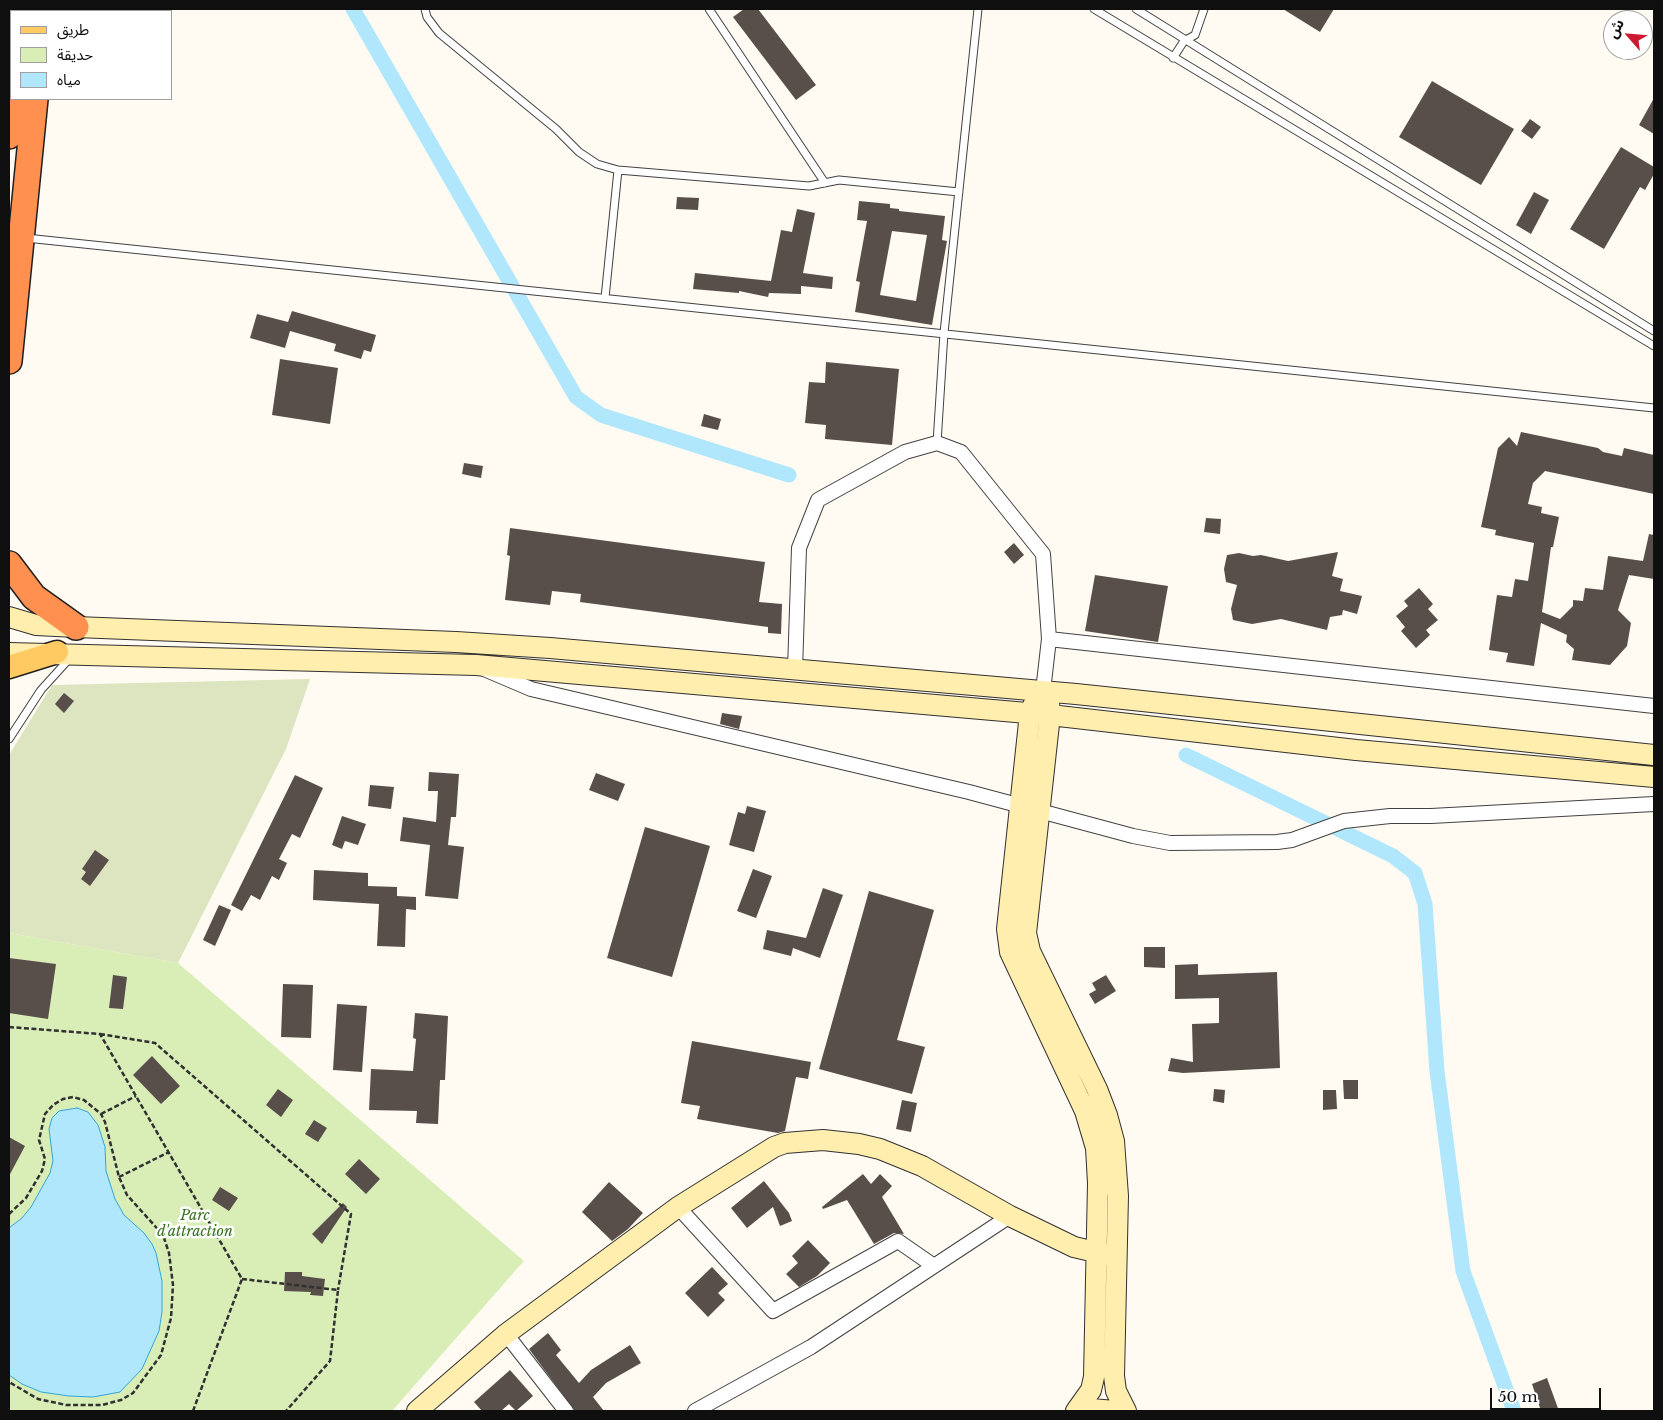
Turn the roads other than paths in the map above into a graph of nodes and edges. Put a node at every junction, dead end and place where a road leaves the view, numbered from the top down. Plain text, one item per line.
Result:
1 (425, 9) edge
2 (709, 9) edge
3 (978, 9) edge
4 (1094, 9) edge
5 (1136, 9) edge
6 (1204, 9) edge
7 (1184, 41) junction
8 (1173, 58) junction
9 (13, 100) edge
10 (35, 100) edge
11 (9, 136) edge
12 (618, 170) junction
13 (825, 183) junction
14 (959, 192) junction
15 (20, 237) junction
16 (605, 298) junction
17 (1654, 331) edge
18 (944, 333) junction
19 (1654, 346) edge
20 (9, 361) edge
21 (1654, 408) edge
22 (937, 443) junction
23 (9, 564) edge
24 (9, 617) edge
25 (76, 627) junction
26 (1048, 639) junction
27 (9, 653) edge
28 (66, 653) junction
29 (476, 665) junction
30 (9, 667) edge
31 (795, 670) junction
32 (1043, 691) junction
33 (1654, 706) edge
34 (1040, 714) junction
35 (9, 739) edge
36 (1654, 755) edge
37 (1654, 777) edge
38 (1654, 804) edge
39 (1029, 808) junction
40 (678, 1207) junction
41 (1010, 1216) junction
42 (1096, 1253) junction
43 (1116, 1256) junction
44 (934, 1266) junction
45 (506, 1334) junction
46 (417, 1411) edge
47 (566, 1411) edge
48 (695, 1411) edge
49 (1076, 1411) edge
50 (1086, 1411) edge
51 (1114, 1411) edge
52 (1126, 1411) edge

1 - 12 lane
2 - 13 lane
3 - 14 lane
4 - 8 lane
5 - 7 lane
6 - 7 lane
7 - 8 lane
7 - 17 lane
8 - 19 lane
9 - 11 highway
10 - 15 highway
12 - 13 lane
12 - 16 lane
13 - 14 lane
14 - 18 lane
15 - 16 lane
15 - 20 highway
16 - 18 lane
18 - 21 lane
18 - 22 lane
22 - 26 street
22 - 31 street
23 - 25 highway
24 - 25 main road
25 - 31 main road
26 - 32 street
26 - 33 street
27 - 28 main road
28 - 29 main road
28 - 30 main road
28 - 35 lane
29 - 34 main road
29 - 39 street
31 - 32 main road
32 - 34 main road
32 - 36 main road
34 - 37 main road
34 - 39 main road
38 - 39 street
39 - 42 main road
39 - 43 main road
40 - 41 main road
40 - 44 street
40 - 45 main road
41 - 42 main road
41 - 44 street
42 - 43 main road
42 - 49 main road
43 - 52 main road
44 - 48 street
45 - 46 main road
45 - 47 street
50 - 51 main road

